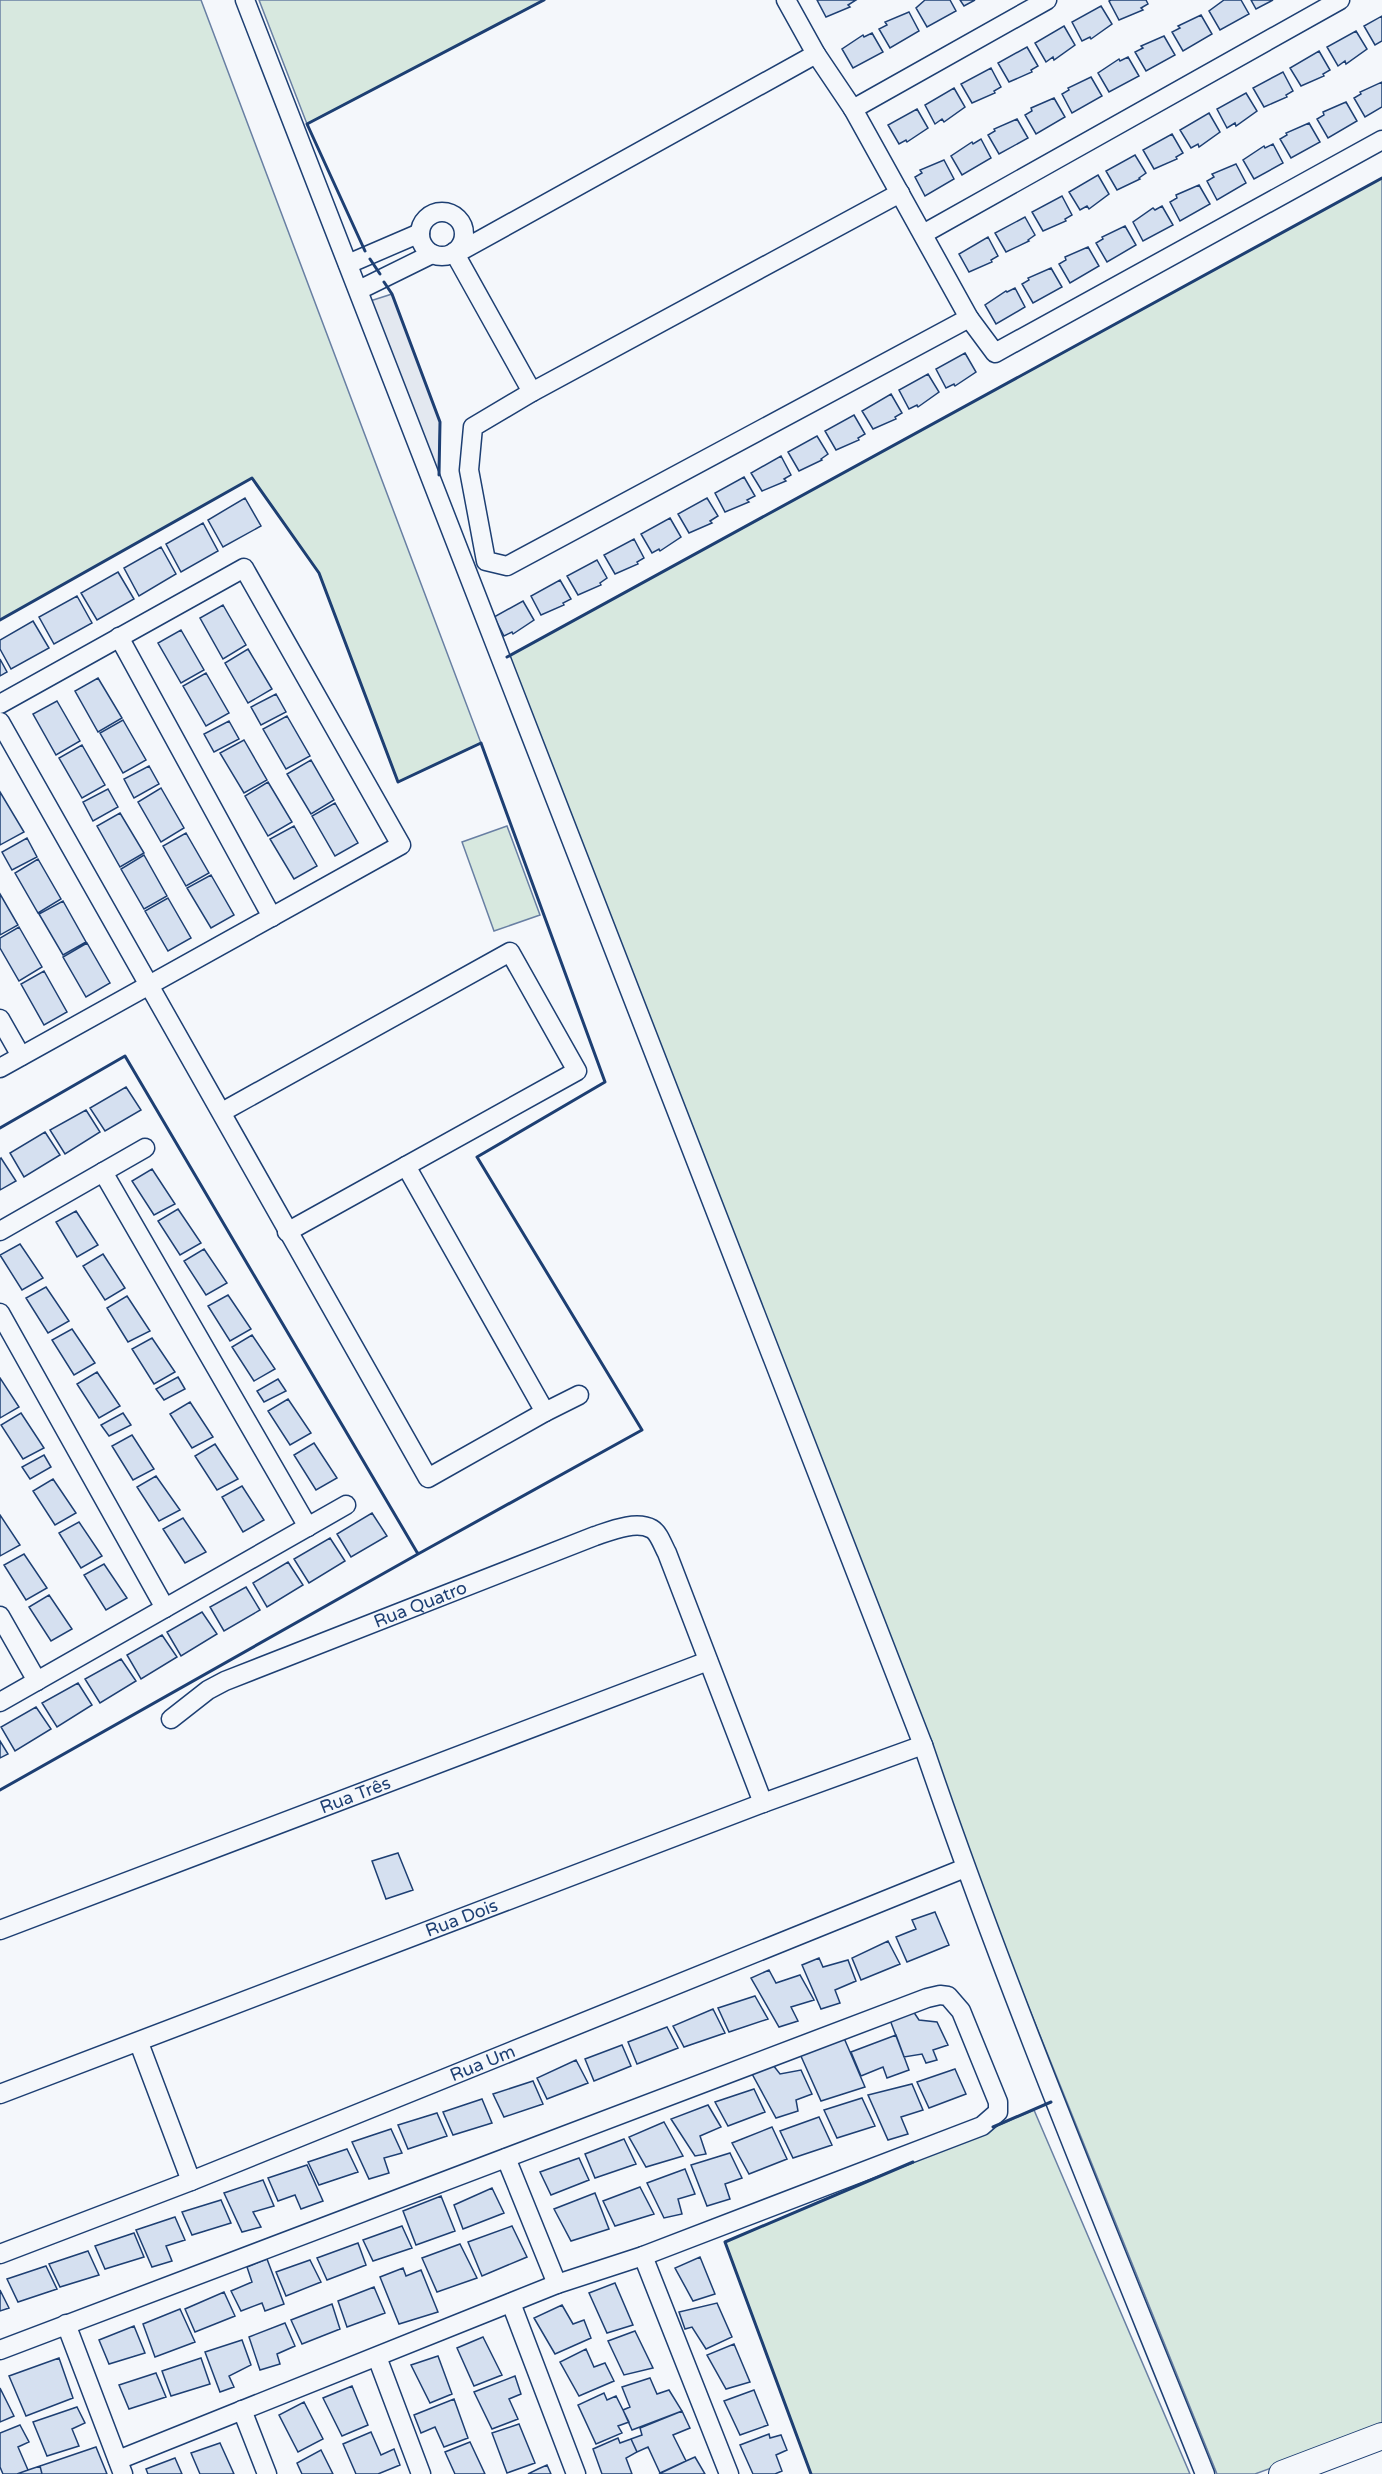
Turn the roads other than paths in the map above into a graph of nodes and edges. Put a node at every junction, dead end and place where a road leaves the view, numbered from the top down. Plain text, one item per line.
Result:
1 (245, 0) edge
2 (786, 0) edge
3 (1047, 0) edge
4 (1340, 0) edge
5 (816, 54) junction
6 (853, 109) junction
7 (1382, 140) edge
8 (900, 193) junction
9 (420, 233) junction
10 (923, 234) junction
11 (454, 252) junction
12 (432, 254) junction
13 (348, 264) junction
14 (358, 290) junction
15 (969, 318) junction
16 (532, 392) junction
17 (119, 638) junction
18 (0, 704) edge
19 (0, 722) edge
20 (272, 917) junction
21 (150, 986) junction
22 (0, 1019) edge
23 (21, 1056) junction
24 (0, 1068) edge
25 (222, 1112) junction
26 (145, 1148) dead end
27 (406, 1166) junction
28 (103, 1172) junction
29 (0, 1231) edge
30 (286, 1232) junction
31 (0, 1313) edge
32 (579, 1395) dead end
33 (545, 1413) junction
34 (346, 1505) dead end
35 (308, 1527) junction
36 (165, 1608) junction
37 (0, 1616) edge
38 (708, 1661) junction
39 (37, 1681) junction
40 (0, 1702) edge
41 (171, 1719) dead end
42 (923, 1745) junction
43 (763, 1803) junction
44 (965, 1868) junction
45 (0, 1930) edge
46 (139, 2043) junction
47 (0, 2094) edge
48 (506, 2158) junction
49 (192, 2181) junction
50 (0, 2254) edge
51 (643, 2256) junction
52 (556, 2284) junction
53 (512, 2303) junction
54 (66, 2324) junction
55 (0, 2350) edge
56 (377, 2357) junction
57 (242, 2410) junction
58 (1382, 2436) edge
59 (121, 2467) edge
60 (267, 2474) edge
61 (421, 2474) edge
62 (576, 2474) edge
63 (729, 2474) edge
64 (1205, 2474) edge
65 (1282, 2474) edge

1 - 13 street
2 - 5 street
3 - 6 street
4 - 10 street
5 - 6 street
5 - 11 street
6 - 8 street
7 - 15 street
8 - 10 street
8 - 16 street
9 - 11 street
9 - 12 street
9 - 13 street
10 - 15 street
11 - 12 street
11 - 16 street
12 - 14 street
13 - 14 street
14 - 42 street
15 - 16 street
17 - 18 street
17 - 20 street
17 - 20 street
19 - 21 street
20 - 21 street
21 - 23 street
21 - 25 street
22 - 23 street
23 - 24 street
25 - 27 street
25 - 30 street
26 - 28 street
27 - 30 street
27 - 33 street
28 - 29 street
28 - 35 street
30 - 33 street
31 - 36 street
32 - 33 street
34 - 35 street
35 - 36 street
36 - 39 street
37 - 39 street
38 - 41 street, Rua Quatro
38 - 43 street
38 - 45 street, Rua Três
39 - 40 street
42 - 43 street, Rua Dois
42 - 44 street
43 - 46 street, Rua Dois
44 - 49 street, Rua Um
44 - 64 street
46 - 47 street, Rua Dois
46 - 49 street
48 - 51 street
48 - 52 street
48 - 54 street
49 - 50 street, Rua Um
51 - 52 street
51 - 63 street
52 - 53 street
53 - 56 street
53 - 62 street
54 - 55 street
54 - 59 street
56 - 57 street
56 - 61 street
57 - 59 street
57 - 60 street
58 - 65 main road

